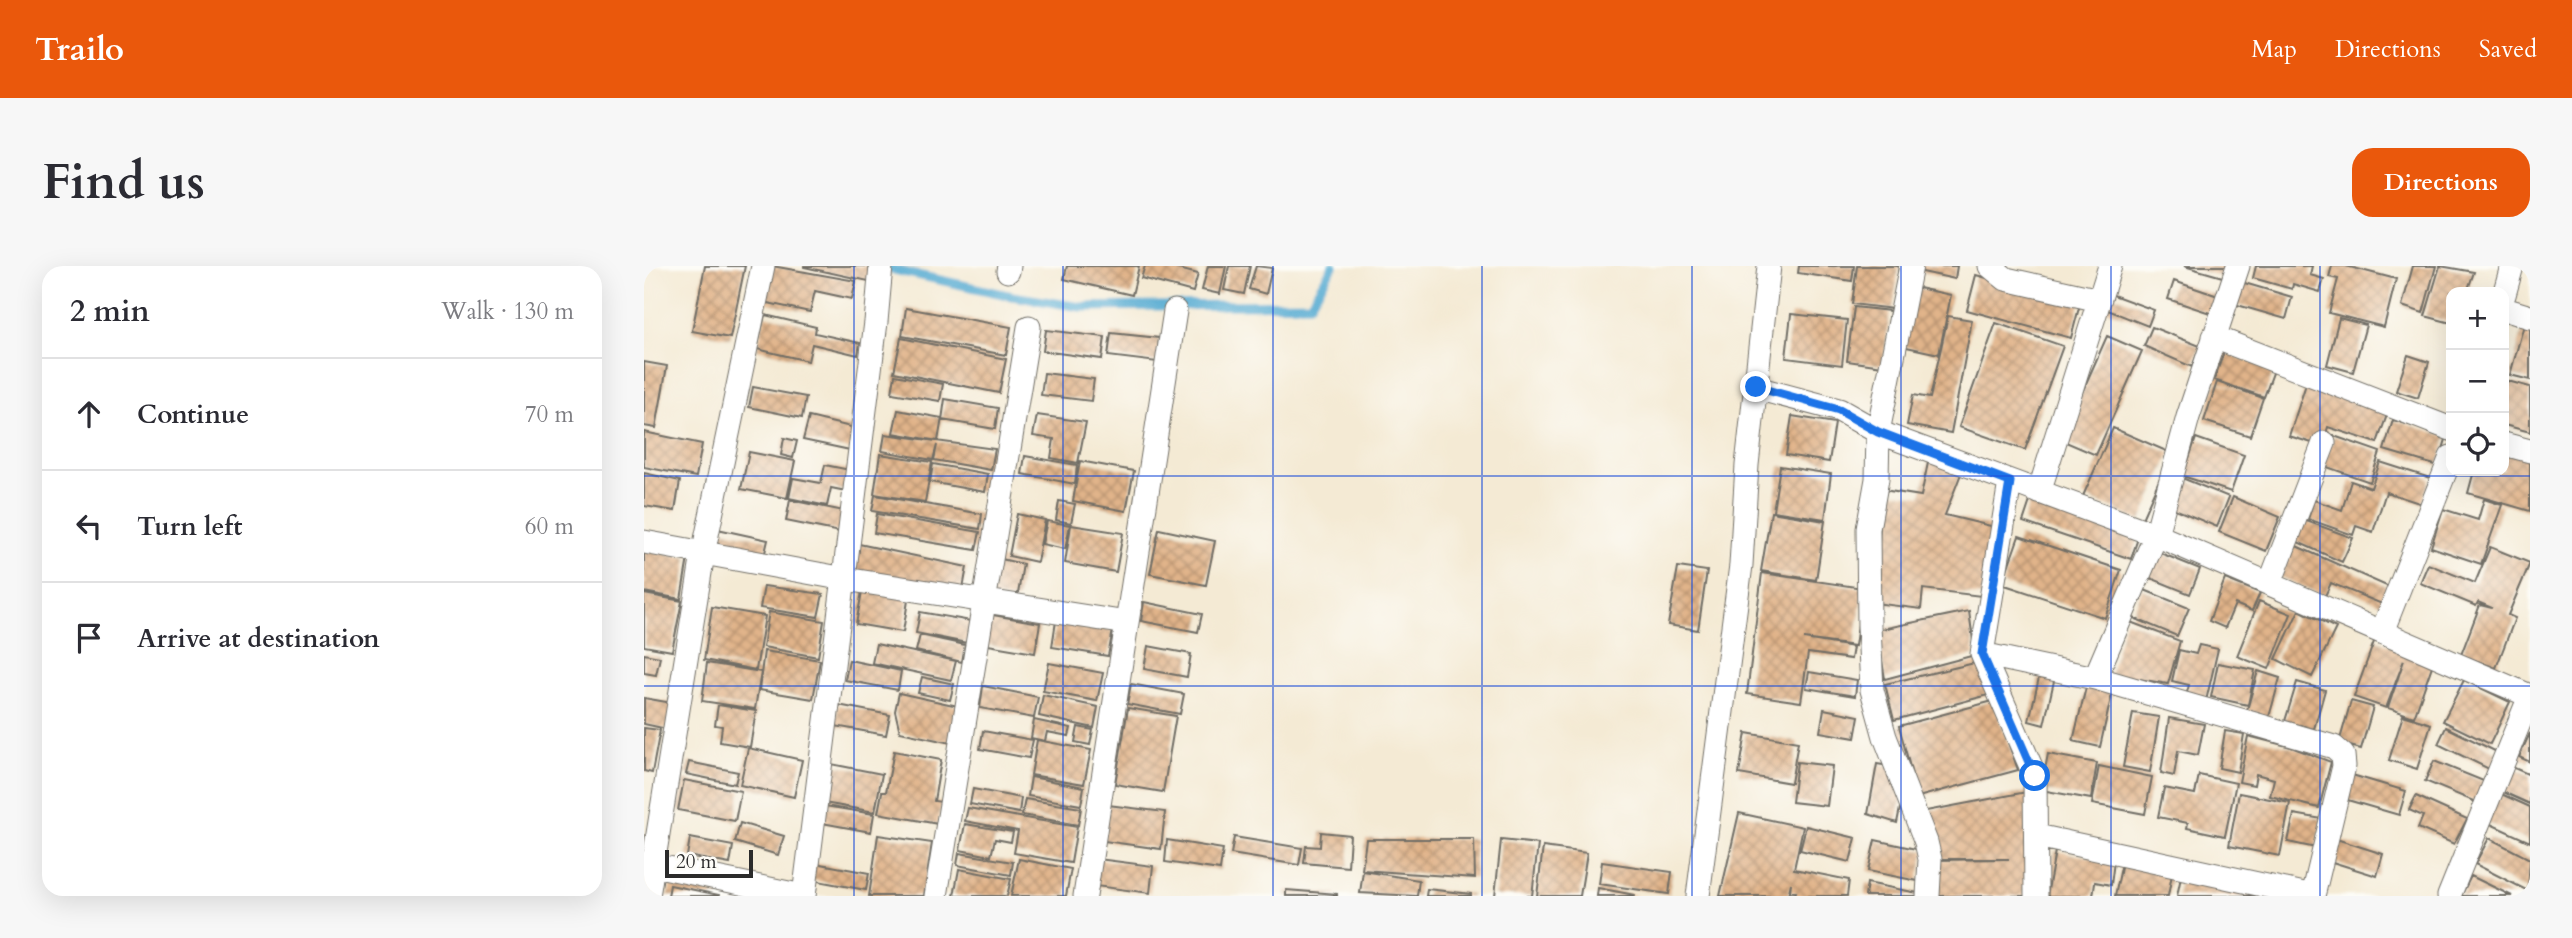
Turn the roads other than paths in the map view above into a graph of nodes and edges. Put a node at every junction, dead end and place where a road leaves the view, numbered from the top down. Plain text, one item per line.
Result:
1 (763, 266) edge
2 (881, 266) edge
3 (1769, 266) edge
4 (1911, 266) edge
5 (1990, 266) edge
6 (2110, 266) edge
7 (2238, 266) edge
8 (2512, 266) edge
9 (2506, 287) edge
10 (2099, 299) junction
11 (1175, 311) dead end
12 (2509, 311) edge
13 (2530, 317) edge
14 (1029, 327) dead end
15 (2214, 337) junction
16 (1756, 387) junction
17 (2446, 427) edge
18 (1878, 432) junction
19 (2323, 443) dead end
20 (2509, 445) edge
21 (2530, 451) edge
22 (2446, 470) edge
23 (2010, 482) junction
24 (2039, 492) junction
25 (2156, 534) junction
26 (644, 542) edge
27 (703, 554) junction
28 (845, 579) junction
29 (2270, 583) junction
30 (985, 601) junction
31 (1126, 622) junction
32 (2382, 632) junction
33 (1982, 654) junction
34 (2095, 678) junction
35 (2530, 696) edge
36 (2037, 836) junction
37 (648, 864) edge
38 (647, 895) edge
39 (803, 896) edge
40 (936, 896) edge
41 (1084, 896) edge
42 (1698, 896) edge
43 (1928, 896) edge
44 (2036, 896) edge
45 (2313, 896) edge
46 (2449, 896) edge

1 - 27 street
2 - 28 street
3 - 16 street
4 - 18 street
5 - 10 street
6 - 10 street
7 - 15 street
8 - 9 street
10 - 24 street
11 - 31 street
12 - 13 street
14 - 30 street
15 - 17 street
15 - 25 street
16 - 18 street
16 - 42 street
18 - 23 street
18 - 43 street
19 - 29 street
20 - 21 street
22 - 32 street
23 - 24 street
23 - 33 street
24 - 25 street
25 - 29 street
25 - 34 street
26 - 27 street
27 - 28 street
27 - 37 street
28 - 30 street
28 - 39 street
29 - 32 street
30 - 31 street
30 - 40 street
31 - 41 street
32 - 35 street
33 - 34 street
33 - 36 street
34 - 45 street
35 - 46 street
36 - 44 street
36 - 45 street
37 - 38 street
37 - 39 street

